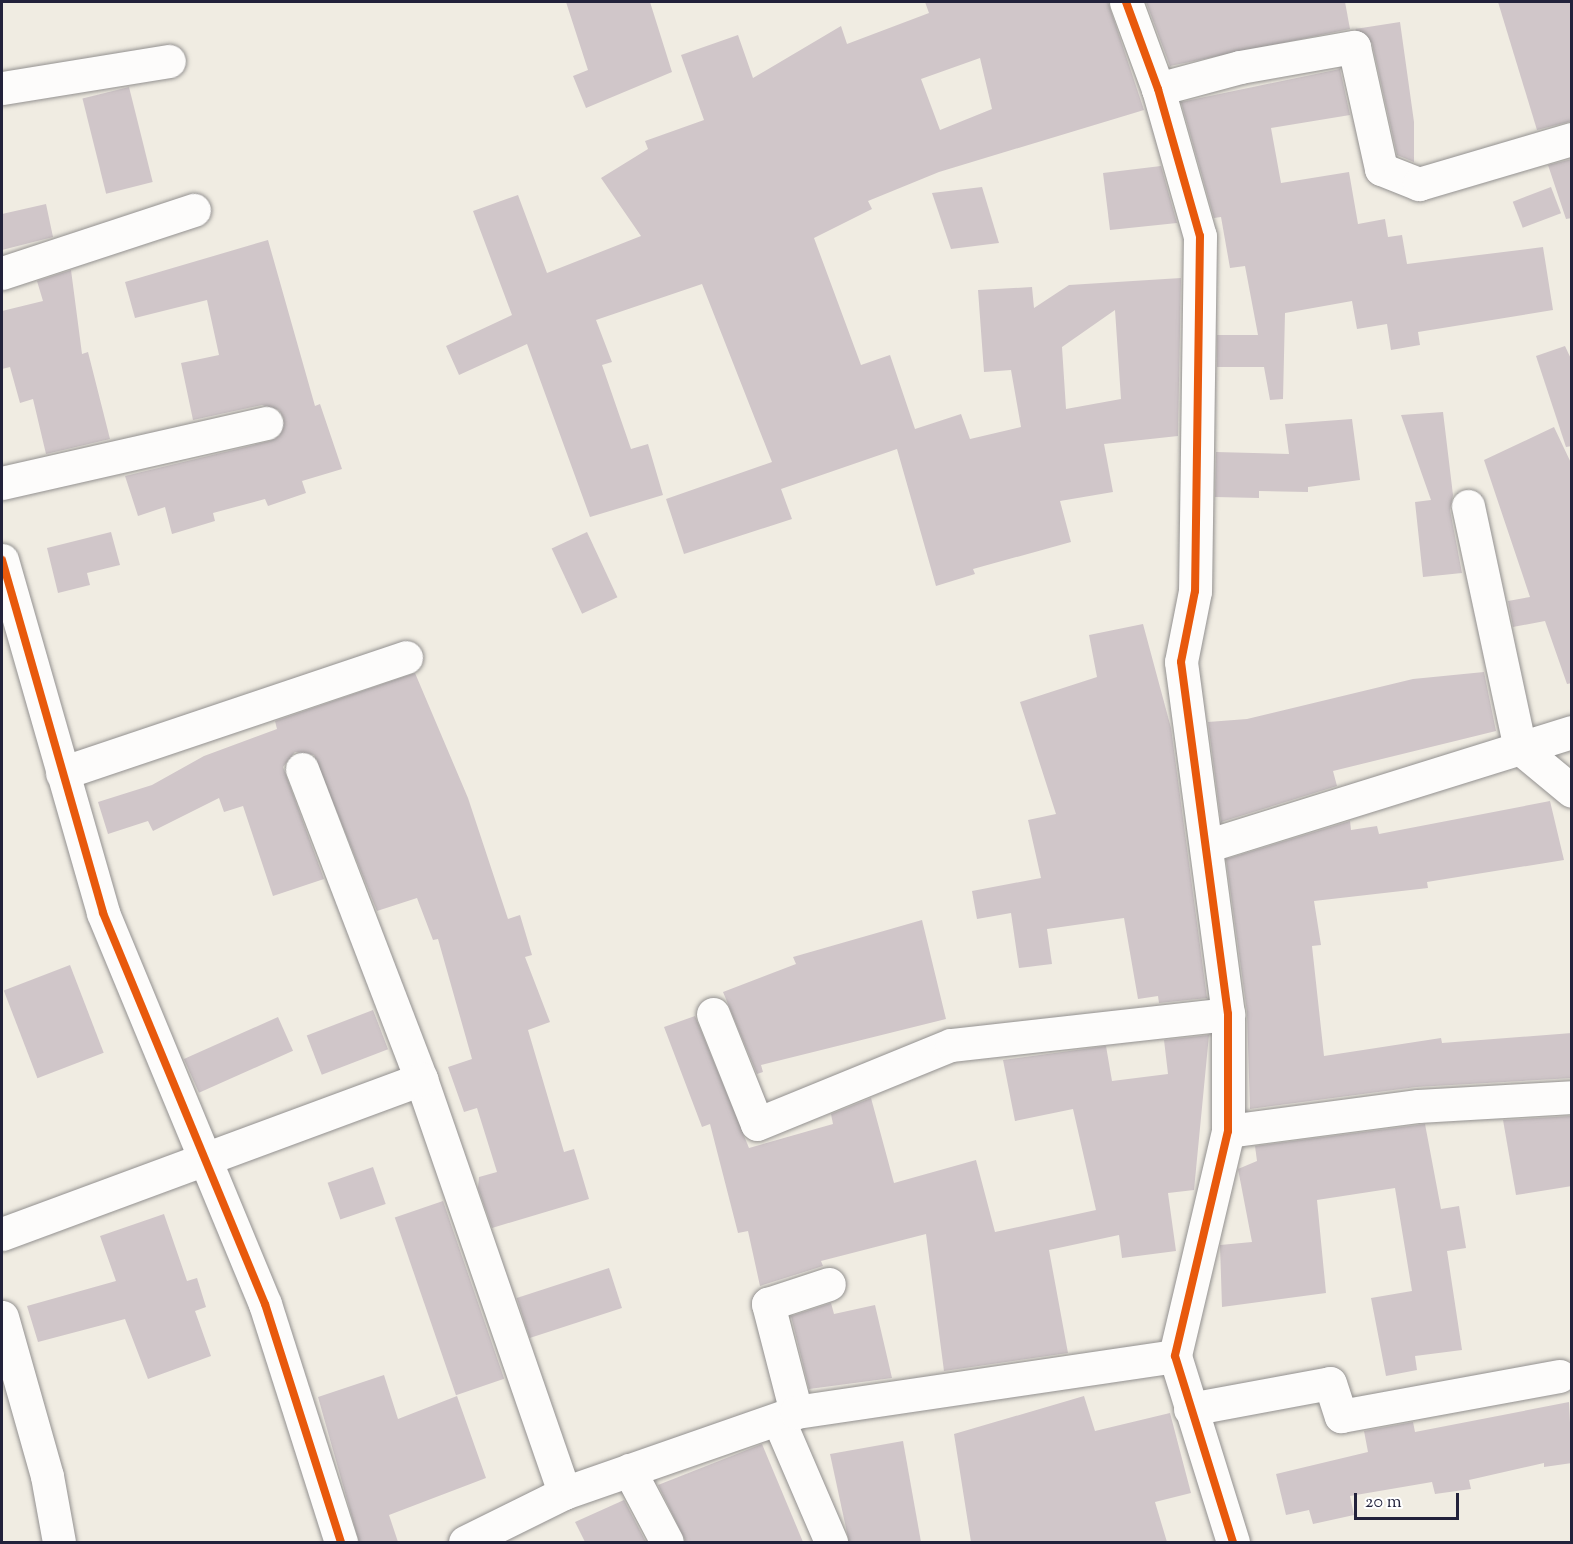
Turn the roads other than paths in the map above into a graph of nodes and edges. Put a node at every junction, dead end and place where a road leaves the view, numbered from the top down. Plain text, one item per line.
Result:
1 (1126, 2) edge
2 (169, 61) dead end
3 (2, 88) edge
4 (1158, 89) junction
5 (1572, 139) edge
6 (194, 210) dead end
7 (2, 273) edge
8 (266, 423) dead end
9 (2, 483) edge
10 (1468, 506) dead end
11 (3, 575) edge
12 (405, 657) dead end
13 (1572, 732) edge
14 (1520, 748) junction
15 (302, 769) dead end
16 (62, 773) junction
17 (1572, 791) edge
18 (1206, 846) junction
19 (713, 1014) dead end
20 (1228, 1014) junction
21 (421, 1079) junction
22 (1572, 1097) edge
23 (1228, 1131) junction
24 (207, 1162) junction
25 (2, 1234) edge
26 (829, 1284) dead end
27 (2, 1317) edge
28 (1174, 1356) junction
29 (1559, 1376) dead end
30 (1190, 1409) junction
31 (788, 1417) junction
32 (629, 1470) junction
33 (564, 1493) junction
34 (59, 1542) edge
35 (341, 1542) edge
36 (465, 1542) edge
37 (667, 1542) edge
38 (831, 1542) edge
39 (1233, 1542) edge

1 - 4 street
2 - 3 street
4 - 5 street
4 - 18 street
6 - 7 street
8 - 9 street
10 - 14 street
11 - 16 street
12 - 16 street
13 - 14 street
14 - 17 street
14 - 18 street
15 - 21 street
16 - 24 street
18 - 20 street
19 - 20 street
20 - 23 street
21 - 24 street
21 - 33 street
22 - 23 street
23 - 28 street
24 - 25 street
24 - 35 street
26 - 31 street
27 - 34 street
28 - 30 street
28 - 31 street
29 - 30 street
30 - 39 street
31 - 32 street
31 - 38 street
32 - 33 street
32 - 37 street
33 - 36 street

